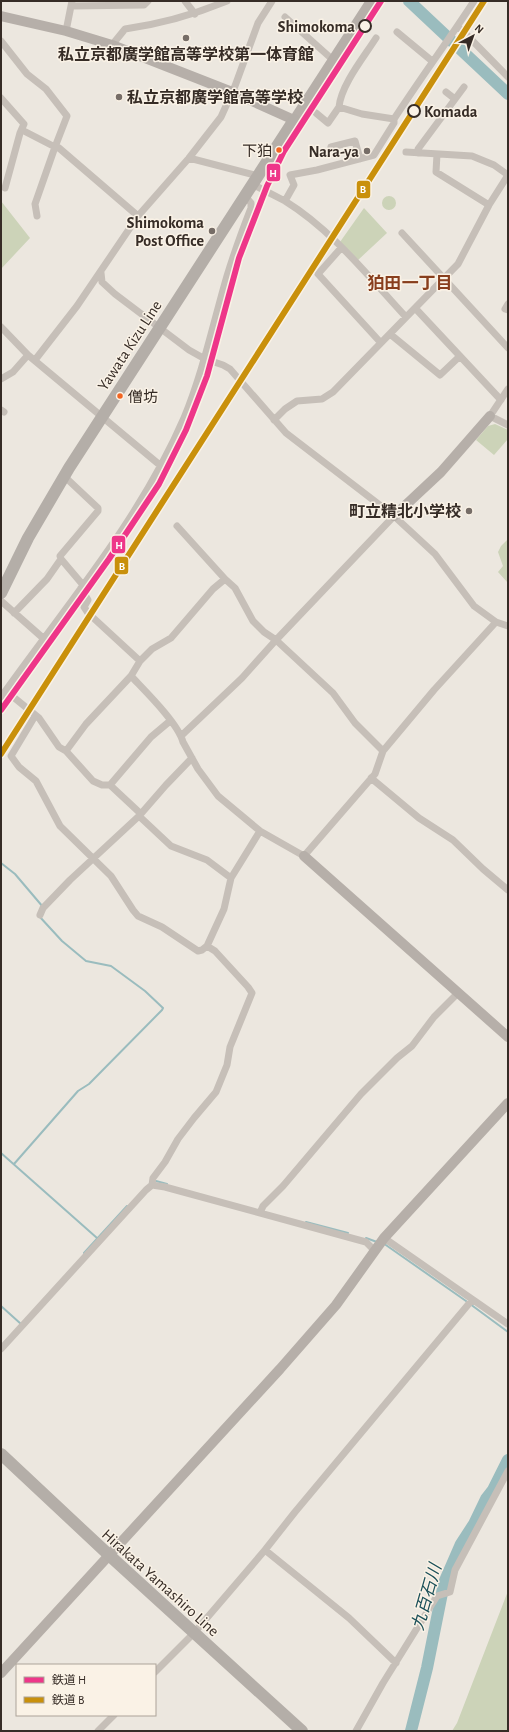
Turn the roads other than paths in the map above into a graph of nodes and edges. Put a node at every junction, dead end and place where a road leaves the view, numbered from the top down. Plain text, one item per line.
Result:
1 (148, 1) edge
2 (185, 1) edge
3 (227, 1) edge
4 (272, 1) edge
5 (371, 1) edge
6 (474, 1) edge
7 (111, 3) edge
8 (71, 4) edge
9 (196, 14) junction
10 (1, 16) edge
11 (285, 17) dead end
12 (457, 28) junction
13 (66, 31) junction
14 (397, 32) dead end
15 (376, 38) dead end
16 (1, 41) edge
17 (112, 45) junction
18 (333, 60) junction
19 (432, 61) junction
20 (508, 77) edge
21 (464, 87) dead end
22 (232, 92) junction
23 (446, 92) dead end
24 (3, 98) edge
25 (455, 99) junction
26 (339, 107) junction
27 (316, 113) dead end
28 (394, 119) junction
29 (294, 120) junction
30 (22, 130) junction
31 (331, 147) dead end
32 (55, 148) junction
33 (406, 152) dead end
34 (418, 153) junction
35 (437, 154) junction
36 (189, 158) junction
37 (360, 159) junction
38 (506, 170) edge
39 (255, 180) junction
40 (5, 188) dead end
41 (245, 196) junction
42 (285, 201) junction
43 (489, 205) junction
44 (37, 216) dead end
45 (138, 216) junction
46 (402, 233) dead end
47 (342, 248) junction
48 (101, 273) junction
49 (444, 278) junction
50 (508, 304) edge
51 (415, 308) junction
52 (508, 310) edge
53 (406, 317) junction
54 (1, 328) edge
55 (159, 328) junction
56 (390, 334) junction
57 (381, 343) junction
58 (508, 348) edge
59 (28, 355) junction
60 (460, 356) junction
61 (205, 359) junction
62 (35, 360) junction
63 (1, 379) edge
64 (508, 389) edge
65 (501, 400) junction
66 (490, 416) junction
67 (102, 417) junction
68 (274, 420) junction
69 (508, 425) edge
70 (161, 466) junction
71 (64, 476) junction
72 (394, 516) junction
73 (177, 526) dead end
74 (61, 559) junction
75 (225, 579) junction
76 (82, 586) junction
77 (1, 592) edge
78 (1, 601) edge
79 (14, 613) junction
80 (496, 622) junction
81 (508, 626) edge
82 (43, 638) junction
83 (276, 640) junction
84 (140, 661) junction
85 (131, 676) junction
86 (6, 690) junction
87 (1, 697) edge
88 (35, 716) junction
89 (170, 721) junction
90 (181, 736) junction
91 (66, 751) junction
92 (383, 751) junction
93 (192, 758) junction
94 (371, 778) junction
95 (110, 785) junction
96 (139, 815) junction
97 (260, 831) junction
98 (304, 856) junction
99 (93, 857) junction
100 (231, 878) junction
101 (508, 890) edge
102 (40, 916) dead end
103 (208, 946) junction
104 (458, 993) junction
105 (508, 1037) edge
106 (508, 1103) edge
107 (152, 1186) junction
108 (260, 1213) junction
109 (384, 1238) junction
110 (375, 1251) junction
111 (472, 1300) junction
112 (508, 1324) edge
113 (1, 1349) edge
114 (1, 1454) edge
115 (508, 1471) edge
116 (265, 1550) junction
117 (110, 1556) junction
118 (194, 1633) junction
119 (396, 1663) junction
120 (156, 1671) edge
121 (1, 1673) edge
122 (113, 1716) edge
123 (98, 1731) edge
124 (302, 1731) edge
125 (356, 1731) edge

1 - 7 street
2 - 9 street
3 - 9 street
4 - 22 street
5 - 18 street
6 - 12 street
7 - 8 street
8 - 13 street
9 - 17 street
10 - 13 street
11 - 18 street
12 - 19 street
12 - 20 street
13 - 17 street
14 - 19 street
15 - 26 street
16 - 32 street
17 - 22 street
18 - 29 street
19 - 28 street
21 - 25 street
22 - 29 street
22 - 36 street
23 - 25 street
24 - 30 street
25 - 34 street
26 - 27 street
26 - 28 street
28 - 37 street
29 - 39 main road, Yawata Kizu Line
30 - 32 street
30 - 40 street
31 - 37 street
32 - 44 street
32 - 45 street
33 - 34 street
34 - 35 street
35 - 38 street
35 - 43 street
36 - 39 street
36 - 45 street
37 - 42 street
38 - 43 street
39 - 41 main road, Yawata Kizu Line
39 - 42 street
41 - 55 main road, Yawata Kizu Line
41 - 61 street
42 - 47 street
43 - 49 street
45 - 48 street
46 - 49 street
47 - 53 street
47 - 57 street
48 - 55 street
48 - 62 street
49 - 51 street
49 - 58 street
50 - 52 street
51 - 53 street
51 - 60 street
53 - 56 street
54 - 59 street
55 - 61 street
55 - 67 main road, Yawata Kizu Line
56 - 57 street
56 - 60 street
57 - 68 street
59 - 62 street
59 - 63 street
60 - 65 street
61 - 68 street
61 - 70 street
62 - 67 street
64 - 65 street
65 - 66 street
66 - 69 street
66 - 72 street
67 - 70 street
67 - 71 main road, Yawata Kizu Line
68 - 72 street
70 - 76 street
71 - 74 street
71 - 77 main road, Yawata Kizu Line
72 - 80 street
72 - 83 street
73 - 75 street
74 - 76 street
74 - 79 street
75 - 83 street
75 - 84 street
76 - 82 street
76 - 84 street
78 - 79 street
79 - 82 street
80 - 81 street
80 - 92 street
82 - 86 street
83 - 90 street
83 - 92 street
84 - 85 street
85 - 89 street
85 - 91 street
86 - 87 street
86 - 88 street
88 - 91 street
88 - 99 street
89 - 90 street
89 - 95 street
90 - 93 street
91 - 95 street
92 - 94 street
93 - 96 street
93 - 97 street
94 - 98 street
94 - 101 street
95 - 96 street
96 - 99 street
96 - 100 street
97 - 98 street
97 - 100 street
98 - 104 street
99 - 102 street
99 - 103 street
100 - 103 street
103 - 107 street
104 - 105 street
104 - 108 street
106 - 109 street
107 - 108 street
107 - 113 street
108 - 110 street
109 - 110 street
109 - 111 street
110 - 117 street
111 - 112 street
111 - 116 street
114 - 117 main road, Hirakata Yamashiro Line
115 - 119 street
116 - 118 street
116 - 119 street
117 - 118 main road, Hirakata Yamashiro Line
117 - 121 street
118 - 120 street
118 - 124 main road, Hirakata Yamashiro Line
119 - 125 street
122 - 123 street

